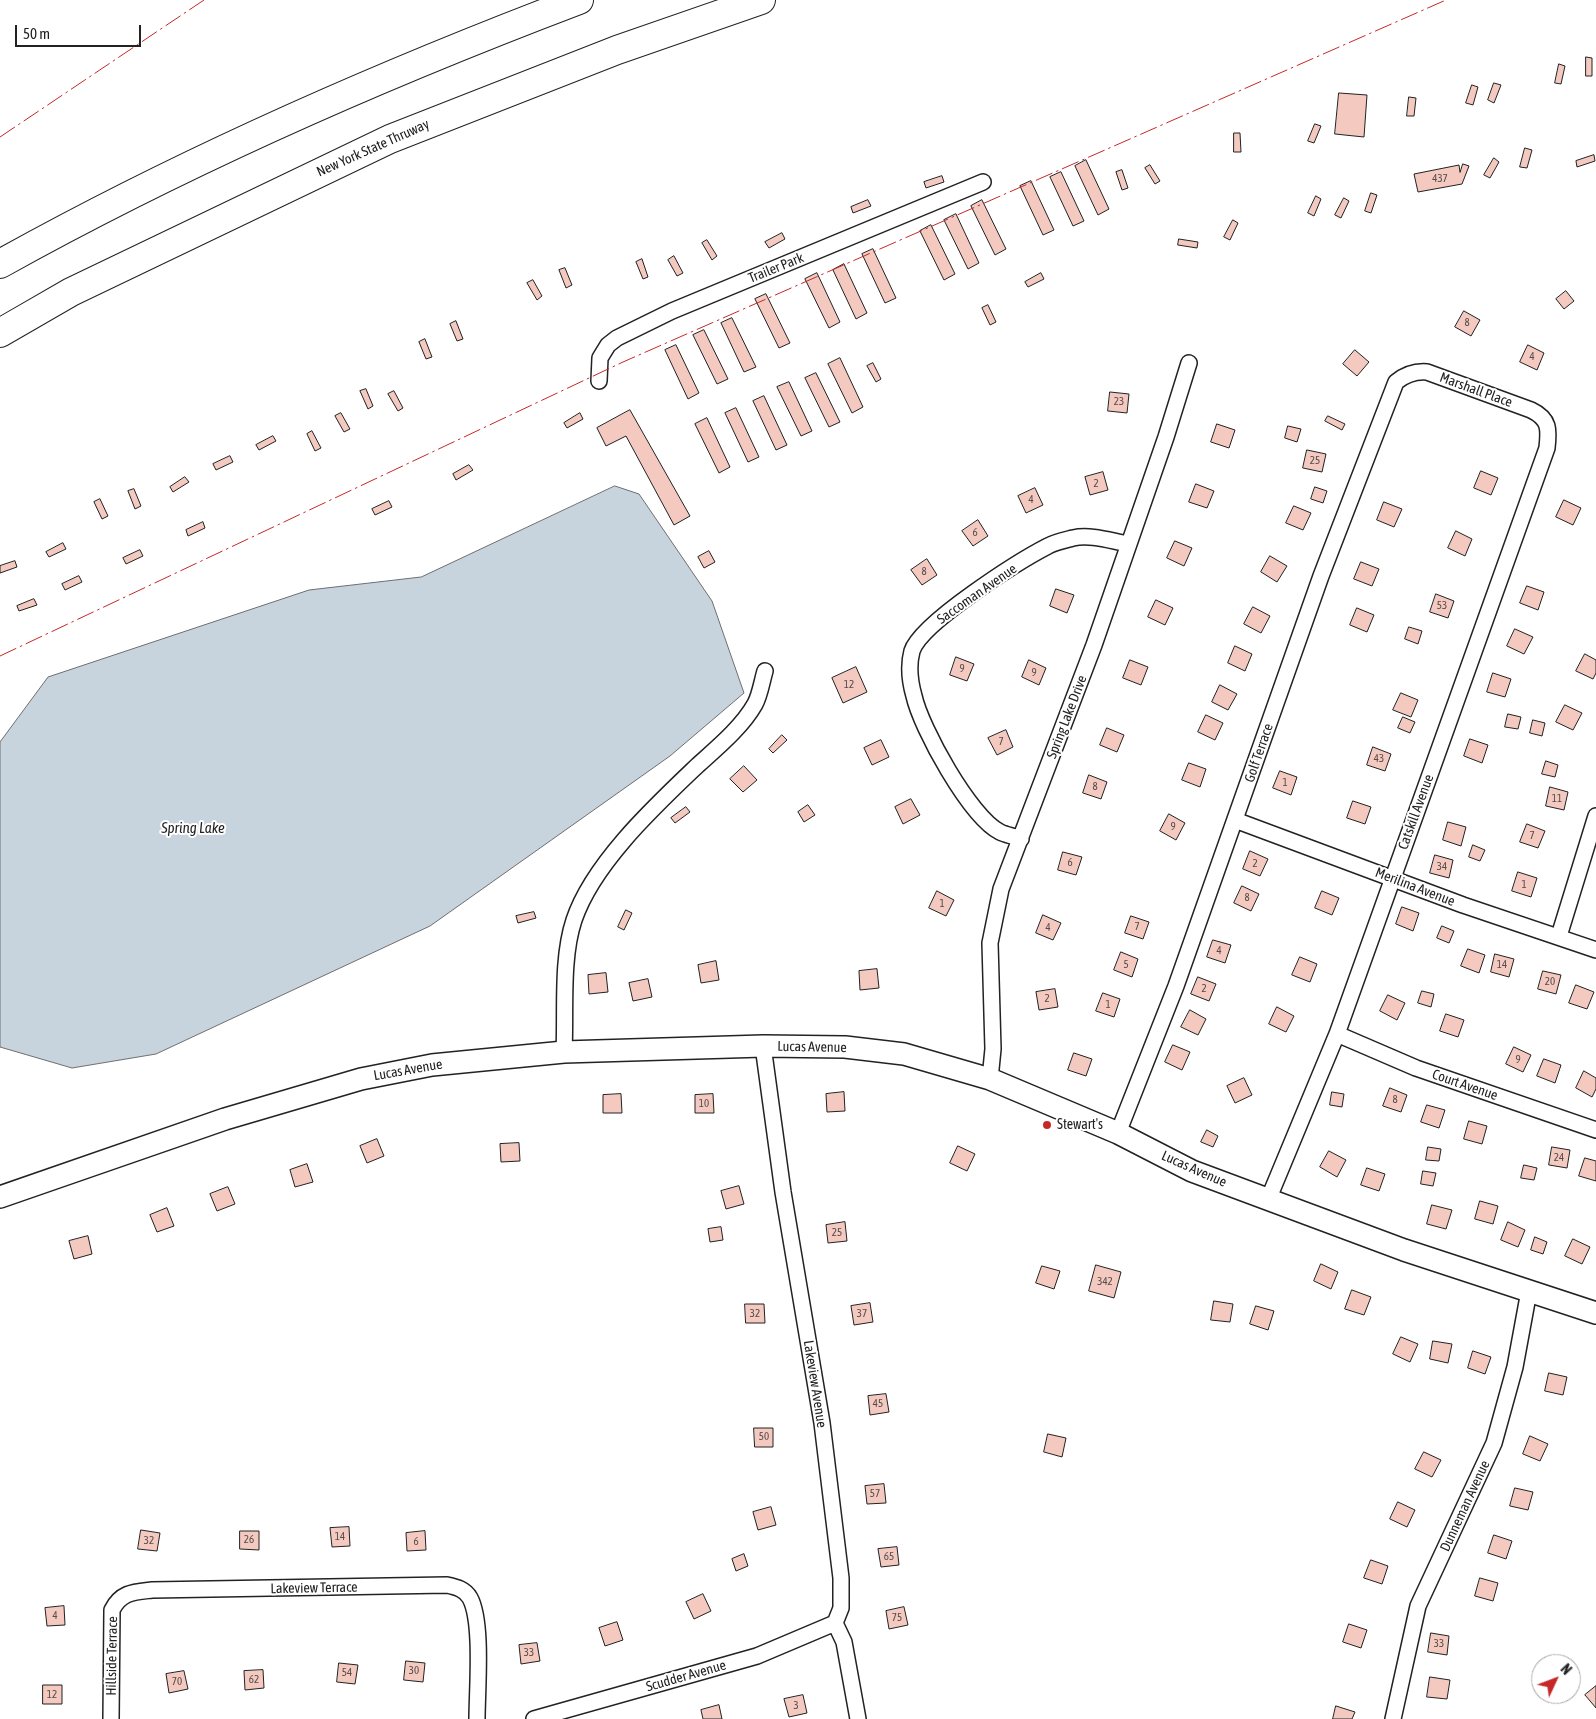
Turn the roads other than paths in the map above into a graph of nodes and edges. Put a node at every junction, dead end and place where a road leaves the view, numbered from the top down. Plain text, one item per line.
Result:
1 (579, 0) edge
2 (761, 0) edge
3 (983, 182) dead end
4 (0, 264) edge
5 (0, 333) edge
6 (1189, 362) dead end
7 (1403, 376) joint
8 (599, 381) dead end
9 (1546, 420) joint
10 (1129, 544) junction
11 (765, 671) dead end
12 (1596, 816) edge
13 (1235, 820) junction
14 (1021, 838) junction
15 (1392, 877) junction
16 (1559, 936) junction
17 (1596, 950) edge
18 (1337, 1034) junction
19 (763, 1046) junction
20 (564, 1052) junction
21 (990, 1079) junction
22 (1596, 1130) edge
23 (1118, 1133) junction
24 (0, 1197) edge
25 (1268, 1200) junction
26 (1529, 1291) junction
27 (1594, 1307) edge
28 (122, 1596) joint
29 (835, 1623) junction
30 (111, 1719) edge
31 (477, 1719) edge
32 (534, 1719) edge
33 (858, 1719) edge
34 (1393, 1719) edge

1 - 4 highway
2 - 5 highway, New York State Thruway
3 - 8 street, Trailer Park
6 - 10 street, Spring Lake Drive
7 - 9 street, Marshall Place
7 - 13 street, Golf Terrace
9 - 15 street, Catskill Avenue
10 - 14 street, Spring Lake Drive
10 - 14 street, Saccoman Avenue
11 - 20 street
12 - 16 street
13 - 15 street, Merilina Avenue
13 - 23 street, Golf Terrace
14 - 21 street, Spring Lake Drive
15 - 16 street, Merilina Avenue
15 - 18 street, Catskill Avenue
16 - 17 street, Merilina Avenue
18 - 22 street, Court Avenue
18 - 25 street, Catskill Avenue
19 - 20 street, Lucas Avenue
19 - 21 street, Lucas Avenue
19 - 29 street, Lakeview Avenue
20 - 24 street, Lucas Avenue
21 - 23 street, Lucas Avenue
23 - 25 street, Lucas Avenue
25 - 26 street, Lucas Avenue
26 - 27 street, Lucas Avenue
26 - 34 street, Dunneman Avenue
28 - 30 street, Hillside Terrace
28 - 31 street, Lakeview Terrace
29 - 32 street, Scudder Avenue
29 - 33 street

